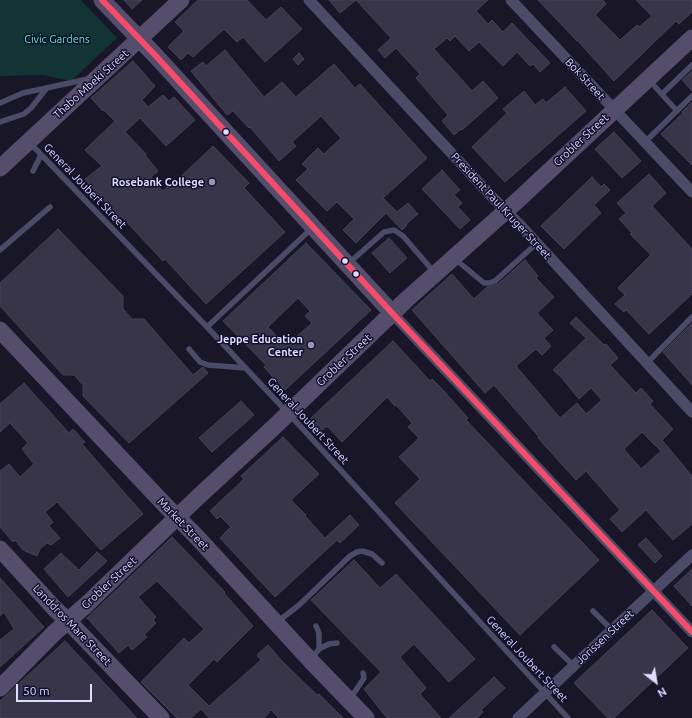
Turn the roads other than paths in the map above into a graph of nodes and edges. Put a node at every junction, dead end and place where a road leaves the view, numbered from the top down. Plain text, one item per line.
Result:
1 (102, 0) edge
2 (181, 0) edge
3 (309, 0) edge
4 (511, 0) edge
5 (692, 38) edge
6 (139, 39) junction
7 (692, 65) edge
8 (99, 76) junction
9 (647, 79) junction
10 (46, 89) junction
11 (662, 94) junction
12 (692, 96) edge
13 (0, 103) edge
14 (614, 109) junction
15 (677, 111) junction
16 (0, 122) edge
17 (29, 141) junction
18 (645, 142) junction
19 (41, 155) junction
20 (0, 168) edge
21 (33, 171) dead end
22 (692, 192) edge
23 (50, 207) dead end
24 (506, 211) junction
25 (313, 227) junction
26 (537, 243) junction
27 (0, 250) edge
28 (453, 258) junction
29 (348, 265) junction
30 (435, 274) junction
31 (393, 314) junction
32 (692, 317) edge
33 (207, 327) junction
34 (0, 330) edge
35 (189, 349) dead end
36 (647, 363) junction
37 (246, 368) junction
38 (692, 412) edge
39 (288, 413) junction
40 (178, 517) junction
41 (0, 549) edge
42 (692, 555) edge
43 (382, 563) dead end
44 (654, 591) junction
45 (593, 611) dead end
46 (68, 621) junction
47 (276, 623) junction
48 (316, 626) dead end
49 (612, 630) junction
50 (692, 632) edge
51 (338, 643) dead end
52 (554, 647) dead end
53 (315, 655) junction
54 (574, 666) junction
55 (363, 673) dead end
56 (0, 688) edge
57 (544, 693) junction
58 (349, 701) junction
59 (161, 718) edge
60 (366, 718) edge
61 (518, 718) edge
62 (568, 718) edge

1 - 6 main road
2 - 6 main road, Thabo Mbeki Street
3 - 24 street, President Paul Kruger Street
4 - 14 street, Bok Street
5 - 9 main road, Grobler Street
6 - 8 main road, Thabo Mbeki Street
6 - 25 main road
7 - 11 lane
8 - 10 lane
8 - 17 main road, Thabo Mbeki Street
9 - 11 lane
9 - 14 main road, Grobler Street
10 - 13 lane
10 - 16 lane
11 - 15 lane
12 - 15 lane
14 - 18 street, Bok Street
14 - 24 main road, Grobler Street
15 - 18 lane
17 - 19 lane, General Joubert Street
17 - 20 main road, Thabo Mbeki Street
18 - 22 street, Bok Street
19 - 21 lane
19 - 33 lane, General Joubert Street
23 - 27 lane
24 - 26 street, President Paul Kruger Street
24 - 28 main road, Grobler Street
25 - 29 main road
25 - 33 lane
26 - 28 lane
26 - 36 street, President Paul Kruger Street
28 - 30 main road, Grobler Street
29 - 30 lane
29 - 31 main road
30 - 31 main road, Grobler Street
31 - 39 main road, Grobler Street
31 - 44 street
32 - 36 lane
33 - 37 lane, General Joubert Street
34 - 40 main road, Market Street
35 - 37 lane
36 - 38 street, President Paul Kruger Street
37 - 39 lane, General Joubert Street
39 - 40 main road, Grobler Street
39 - 57 lane, General Joubert Street
40 - 46 main road, Grobler Street
40 - 47 main road, Market Street
41 - 46 main road, Landdros Mare Street
42 - 44 street, Jorissen Street
43 - 47 lane
44 - 49 street, Jorissen Street
44 - 50 street
45 - 49 lane
46 - 56 main road, Grobler Street
46 - 59 main road, Landdros Mare Street
47 - 53 main road, Market Street
48 - 53 lane
49 - 54 street, Jorissen Street
51 - 53 lane
52 - 54 lane
53 - 58 main road, Market Street
54 - 57 street, Jorissen Street
55 - 58 lane
57 - 61 street, Jorissen Street
57 - 62 lane, General Joubert Street
58 - 60 main road, Market Street

